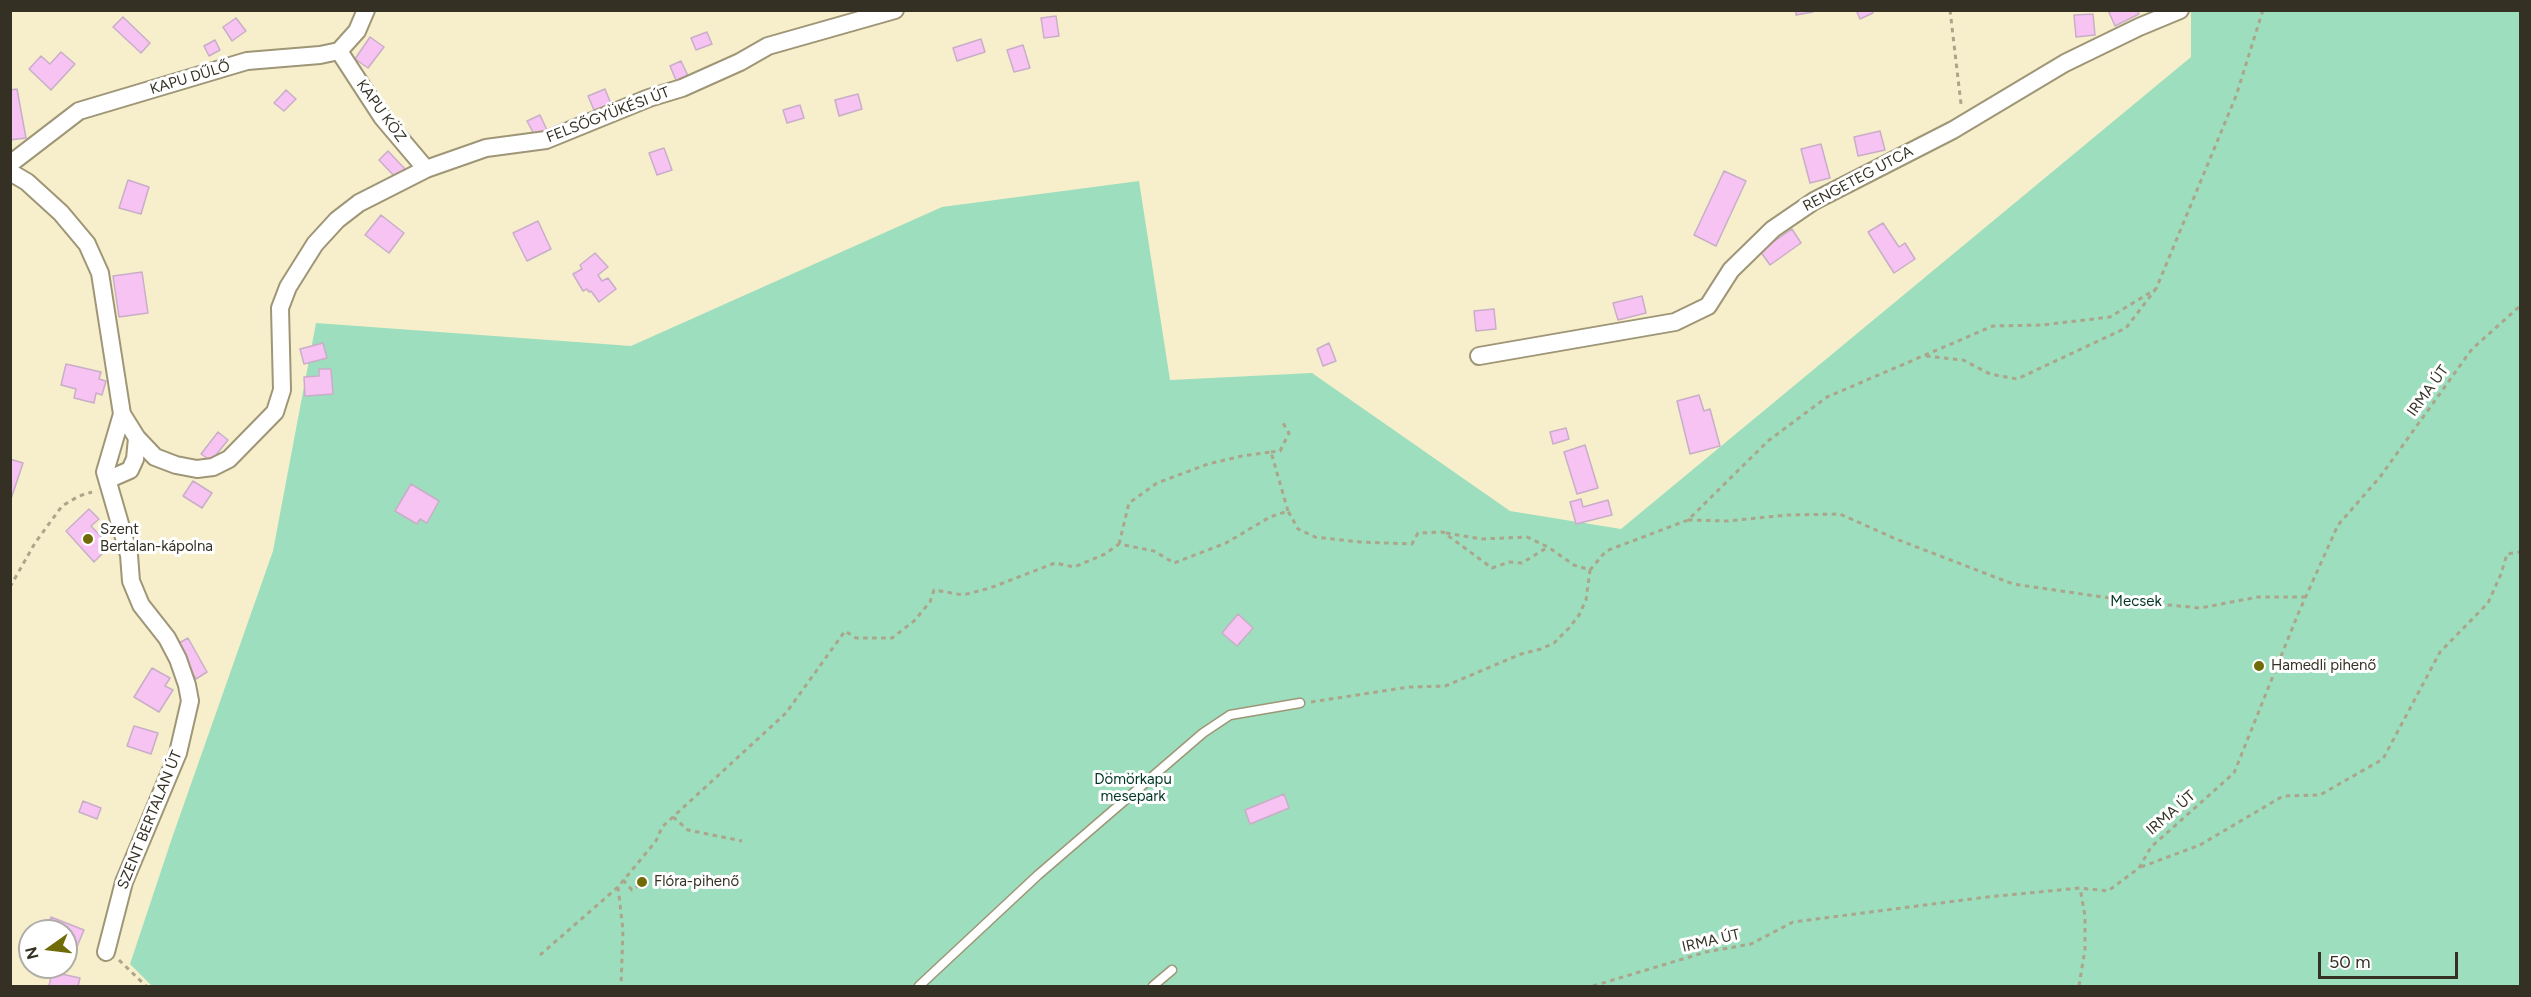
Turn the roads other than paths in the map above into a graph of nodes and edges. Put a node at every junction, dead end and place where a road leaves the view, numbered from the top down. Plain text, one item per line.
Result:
1 (366, 10) edge
2 (895, 10) edge
3 (2180, 10) edge
4 (339, 51) junction
5 (10, 164) edge
6 (426, 169) junction
7 (10, 172) edge
8 (1479, 356) dead end
9 (122, 414) junction
10 (137, 438) junction
11 (105, 472) junction
12 (1300, 703) road end
13 (106, 952) road end
14 (1172, 970) dead end
15 (919, 987) edge
16 (1153, 987) edge

1 - 4 street
2 - 6 street, FELSŐGYÜKÉSI ÚT
3 - 8 street, RENGETEG UTCA
4 - 5 street, KAPU DŰLŐ
4 - 6 street, KAPU KÖZ
6 - 10 street, FELSŐGYÜKÉSI ÚT
7 - 9 street
9 - 10 street, FELSŐGYÜKÉSI ÚT
9 - 11 street
10 - 11 street
11 - 13 street, SZENT BERTALAN ÚT
12 - 15 lane
14 - 16 lane

